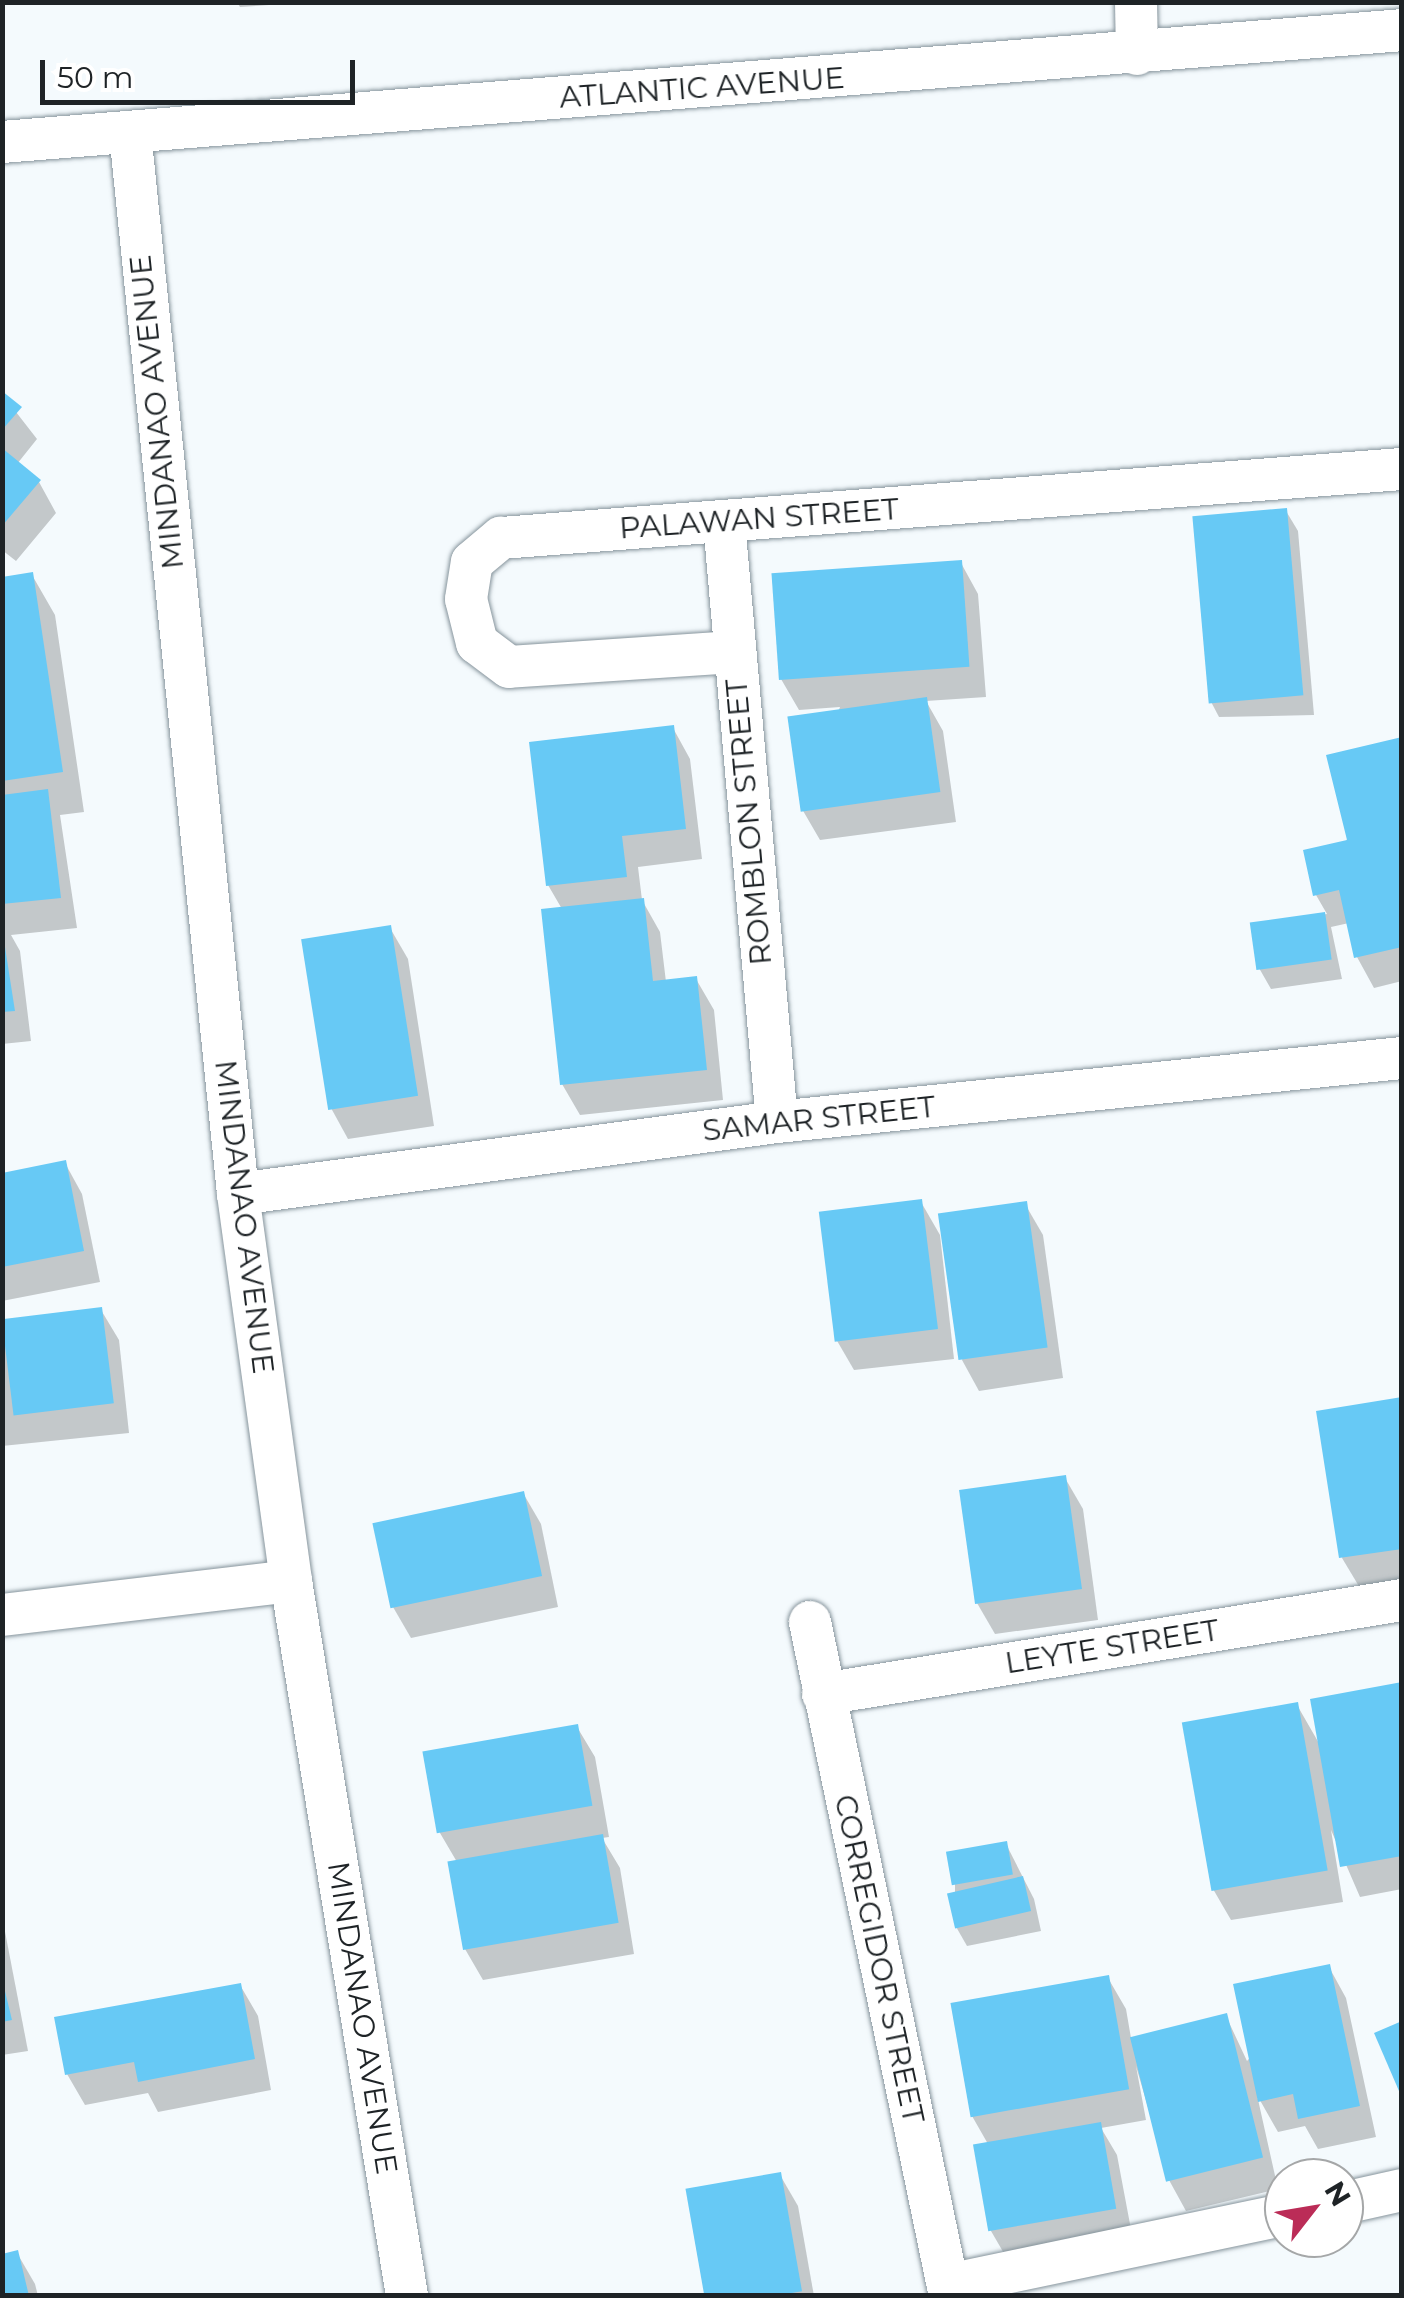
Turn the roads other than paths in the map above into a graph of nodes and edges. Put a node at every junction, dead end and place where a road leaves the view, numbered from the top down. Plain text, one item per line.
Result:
1 (1136, 2) edge
2 (1402, 30) edge
3 (1138, 54) junction
4 (130, 132) junction
5 (2, 142) edge
6 (1402, 469) edge
7 (724, 522) junction
8 (734, 652) junction
9 (1402, 1058) edge
10 (777, 1122) junction
11 (238, 1194) junction
12 (292, 1582) junction
13 (1402, 1600) edge
14 (2, 1615) edge
15 (810, 1622) dead end
16 (823, 1694) junction
17 (1402, 2190) edge
18 (1364, 2198) edge
19 (1264, 2219) edge
20 (949, 2290) edge
21 (407, 2296) edge

1 - 3 street
2 - 3 street, ATLANTIC AVENUE
3 - 4 street, ATLANTIC AVENUE
4 - 5 street, ATLANTIC AVENUE
4 - 11 street, MINDANAO AVENUE
6 - 7 street, PALAWAN STREET
7 - 8 street, ROMBLON STREET
7 - 8 street, PALAWAN STREET
8 - 10 street, ROMBLON STREET
9 - 10 street, SAMAR STREET
10 - 11 street, SAMAR STREET
11 - 12 street, MINDANAO AVENUE
12 - 14 street
12 - 21 street, MINDANAO AVENUE
13 - 16 street, LEYTE STREET
15 - 16 street, CORREGIDOR STREET
16 - 20 street, CORREGIDOR STREET
17 - 18 street
19 - 20 street

